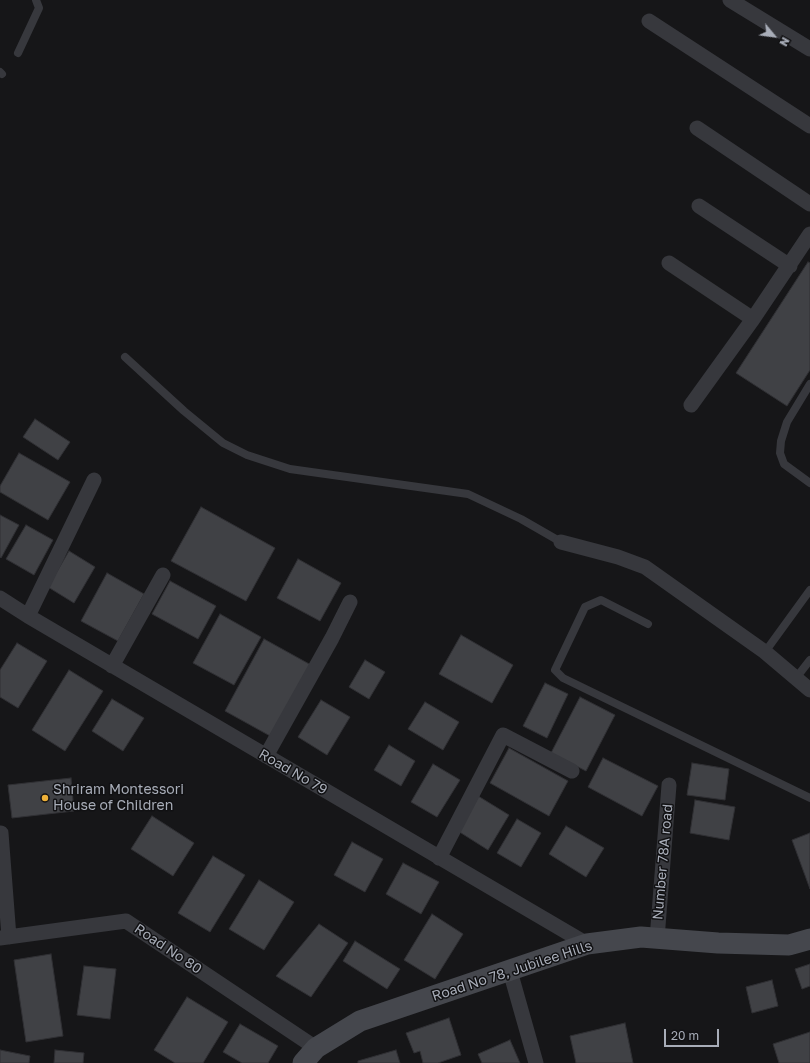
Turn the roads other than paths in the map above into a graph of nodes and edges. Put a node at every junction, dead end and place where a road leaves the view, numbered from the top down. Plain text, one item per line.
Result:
1 (36, 0) edge
2 (730, 0) edge
3 (649, 21) dead end
4 (810, 50) edge
5 (18, 53) dead end
6 (810, 126) edge
7 (697, 128) dead end
8 (810, 204) edge
9 (699, 206) dead end
10 (810, 234) edge
11 (669, 263) dead end
12 (790, 266) junction
13 (753, 319) junction
14 (125, 357) dead end
15 (810, 384) edge
16 (691, 405) dead end
17 (94, 480) dead end
18 (810, 483) edge
19 (562, 542) joint
20 (163, 575) dead end
21 (810, 590) edge
22 (0, 598) edge
23 (350, 602) dead end
24 (28, 616) junction
25 (648, 624) dead end
26 (765, 652) junction
27 (810, 660) edge
28 (112, 666) junction
29 (796, 678) junction
30 (810, 690) edge
31 (266, 756) junction
32 (572, 771) dead end
33 (669, 785) dead end
34 (810, 798) edge
35 (2, 833) dead end
36 (439, 858) junction
37 (4, 938) edge
38 (657, 939) junction
39 (810, 939) edge
40 (586, 944) junction
41 (510, 971) junction
42 (309, 1056) edge
43 (536, 1063) edge

1 - 5 lane
2 - 4 street
3 - 6 street
7 - 8 street
9 - 12 street
10 - 12 street
11 - 13 street
12 - 13 street
13 - 16 street
14 - 19 lane
15 - 18 lane
17 - 24 street
19 - 26 street
20 - 28 street
21 - 26 lane
22 - 24 street, Road No 79
23 - 31 street
24 - 28 street, Road No 79
25 - 34 lane
26 - 29 street
27 - 29 lane
28 - 31 street, Road No 79
29 - 30 street
31 - 36 street, Road No 79
32 - 36 street
33 - 38 street, Number 78A road
35 - 37 street
36 - 40 street, Road No 79
37 - 42 street, Road No 80
38 - 39 main road, Road No 78, Jubilee Hills
38 - 40 main road, Road No 78, Jubilee Hills
40 - 41 main road, Road No 78, Jubilee Hills
41 - 42 main road, Road No 78, Jubilee Hills
41 - 43 street

